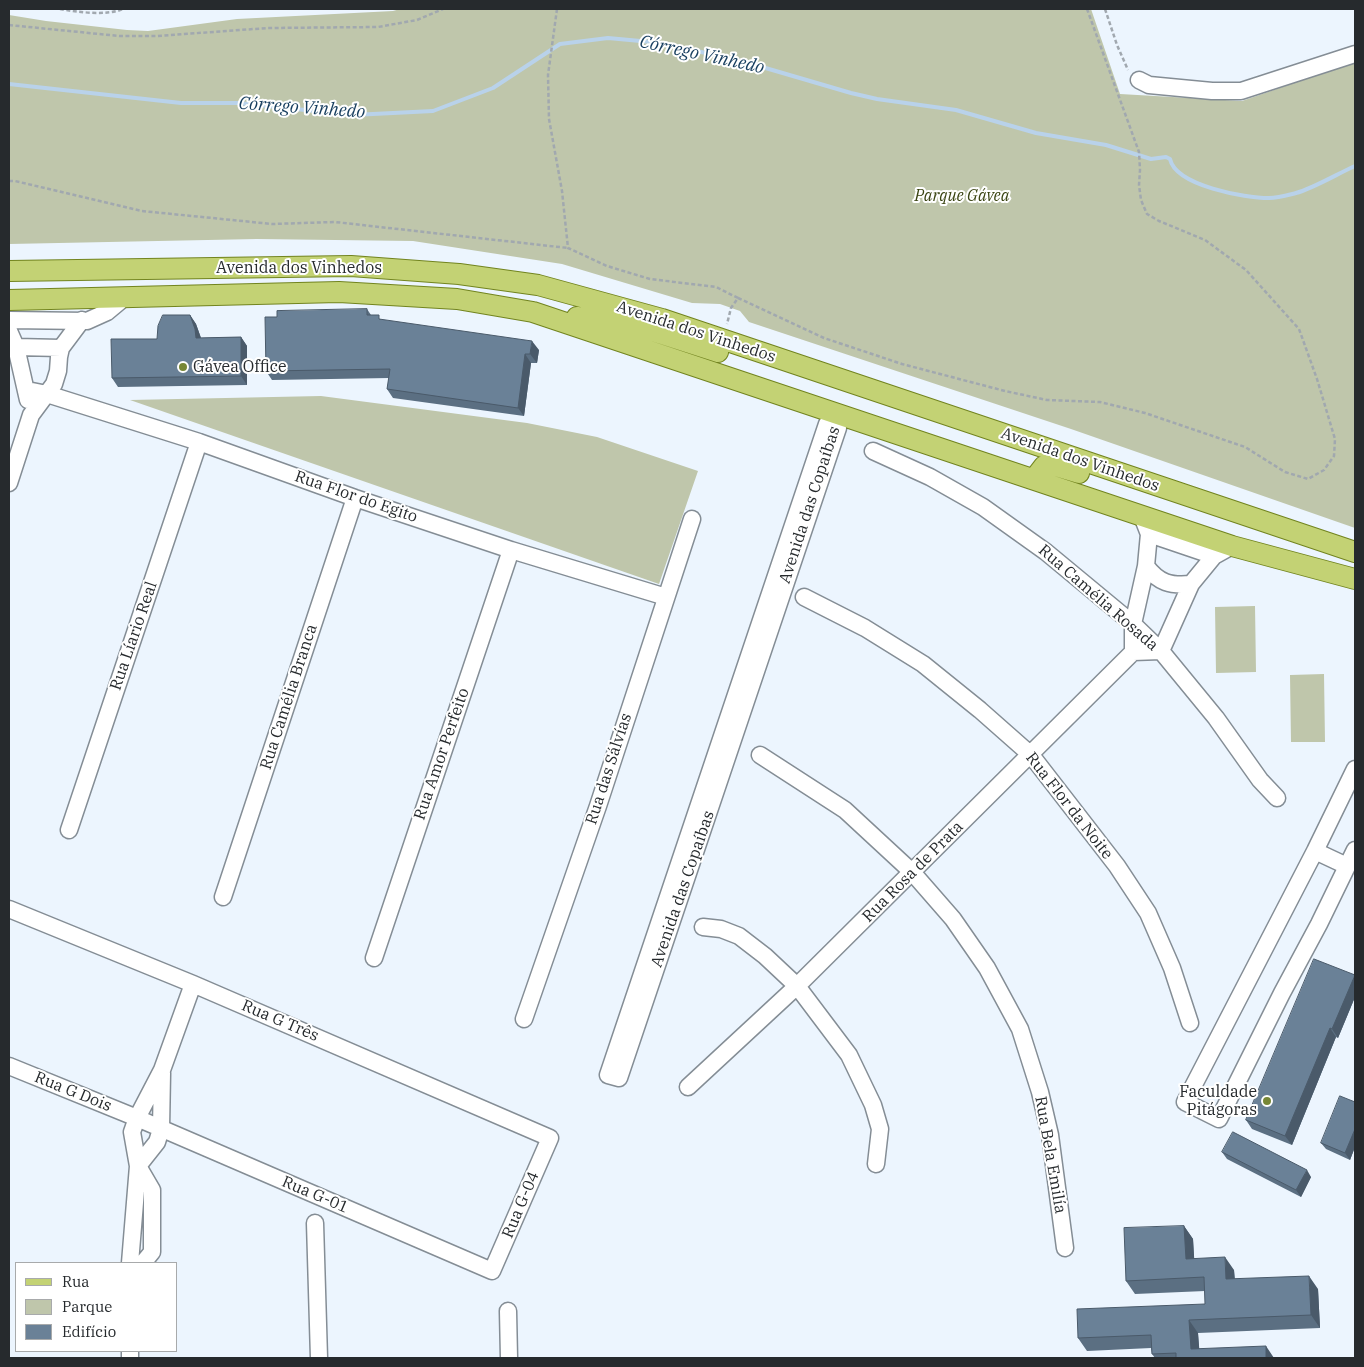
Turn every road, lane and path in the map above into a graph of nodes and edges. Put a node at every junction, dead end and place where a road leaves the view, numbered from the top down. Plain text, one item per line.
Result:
1 (60, 9) edge
2 (123, 9) edge
3 (443, 9) edge
4 (557, 9) edge
5 (1087, 9) edge
6 (1105, 9) edge
7 (9, 25) edge
8 (1355, 54) edge
9 (1139, 80) joint
10 (9, 181) edge
11 (568, 248) junction
12 (9, 271) edge
13 (125, 297) junction
14 (738, 298) junction
15 (9, 300) edge
16 (533, 312) junction
17 (9, 320) edge
18 (82, 320) junction
19 (9, 331) edge
20 (729, 341) junction
21 (16, 347) junction
22 (62, 348) junction
23 (26, 390) junction
24 (47, 394) junction
25 (837, 414) junction
26 (30, 415) junction
27 (199, 442) junction
28 (873, 451) dead end
29 (1034, 479) junction
30 (9, 483) edge
31 (354, 498) junction
32 (692, 519) dead end
33 (1255, 519) junction
34 (1146, 525) junction
35 (1232, 546) junction
36 (511, 550) junction
37 (1355, 552) edge
38 (1214, 556) junction
39 (1146, 566) junction
40 (1355, 579) edge
41 (1191, 584) junction
42 (666, 597) junction
43 (804, 597) dead end
44 (1134, 624) junction
45 (1133, 652) junction
46 (1161, 652) junction
47 (760, 755) dead end
48 (1031, 755) junction
49 (1355, 769) edge
50 (1277, 798) dead end
51 (69, 830) dead end
52 (1355, 850) edge
53 (1315, 851) junction
54 (1347, 866) junction
55 (912, 872) junction
56 (223, 897) dead end
57 (9, 909) edge
58 (703, 927) dead end
59 (374, 958) dead end
60 (193, 984) junction
61 (797, 986) junction
62 (524, 1019) dead end
63 (1190, 1023) dead end
64 (9, 1066) edge
65 (162, 1070) junction
66 (688, 1087) dead end
67 (137, 1118) junction
68 (161, 1129) junction
69 (550, 1138) joint
70 (876, 1164) dead end
71 (138, 1166) junction
72 (315, 1223) dead end
73 (1065, 1248) dead end
74 (130, 1262) edge
75 (144, 1262) edge
76 (492, 1271) joint
77 (508, 1310) dead end
78 (319, 1358) edge
79 (508, 1358) edge

1 - 2 path
3 - 7 path
4 - 11 path
5 - 14 path
6 - 9 path
8 - 9 street
10 - 11 path
11 - 14 path
12 - 20 main road, Avenida dos Vinhedos
13 - 15 main road, Avenida dos Vinhedos
13 - 16 main road, Avenida dos Vinhedos
13 - 18 street
14 - 20 path
16 - 20 main road
16 - 25 main road, Avenida dos Vinhedos
17 - 18 street
18 - 22 street
19 - 21 street
20 - 33 main road, Avenida dos Vinhedos
21 - 22 street
21 - 23 street
22 - 24 street
23 - 24 street, Rua Flor do Egito
23 - 26 street
24 - 26 street
24 - 27 street, Rua Flor do Egito
25 - 25 street, Avenida das Copaíbas
25 - 29 main road, Avenida dos Vinhedos
26 - 30 street
27 - 31 street, Rua Flor do Egito
27 - 51 street, Rua Líario Real
28 - 44 street, Rua Camélia Rosada
29 - 33 main road
29 - 34 main road, Avenida dos Vinhedos
31 - 36 street, Rua Flor do Egito
31 - 56 street, Rua Camélia Branca
32 - 42 street, Rua das Sálvías
33 - 37 main road, Avenida dos Vinhedos
34 - 35 main road, Avenida dos Vinhedos
34 - 38 street
34 - 39 street
35 - 38 street
35 - 40 main road, Avenida dos Vinhedos
36 - 42 street, Rua Flor do Egito
36 - 59 street, Rua Amor Perfeito
38 - 41 street
39 - 41 street
39 - 44 street
41 - 46 street
42 - 62 street, Rua das Sálvías
43 - 48 street, Rua Flor da Noite
44 - 45 street
44 - 46 street, Rua Camélia Rosada
45 - 46 street
45 - 48 street, Rua Rosa de Prata
46 - 50 street, Rua Camélia Rosada
47 - 55 street, Rua Bela Emilía
48 - 55 street, Rua Rosa de Prata
48 - 63 street, Rua Flor da Noite
49 - 53 street
52 - 54 street
53 - 54 street
53 - 54 street
55 - 61 street, Rua Rosa de Prata
55 - 73 street, Rua Bela Emilía
57 - 60 street, Rua G Três
58 - 61 street
60 - 65 street
60 - 69 street, Rua G Três
61 - 66 street, Rua Rosa de Prata
61 - 70 street
64 - 67 street, Rua G Dois
65 - 67 street
65 - 68 street
67 - 68 street, Rua G-01
67 - 71 street
68 - 71 street
68 - 76 street, Rua G-01
69 - 76 street, Rua G-04
71 - 74 street
71 - 75 street
72 - 78 street
77 - 79 street

